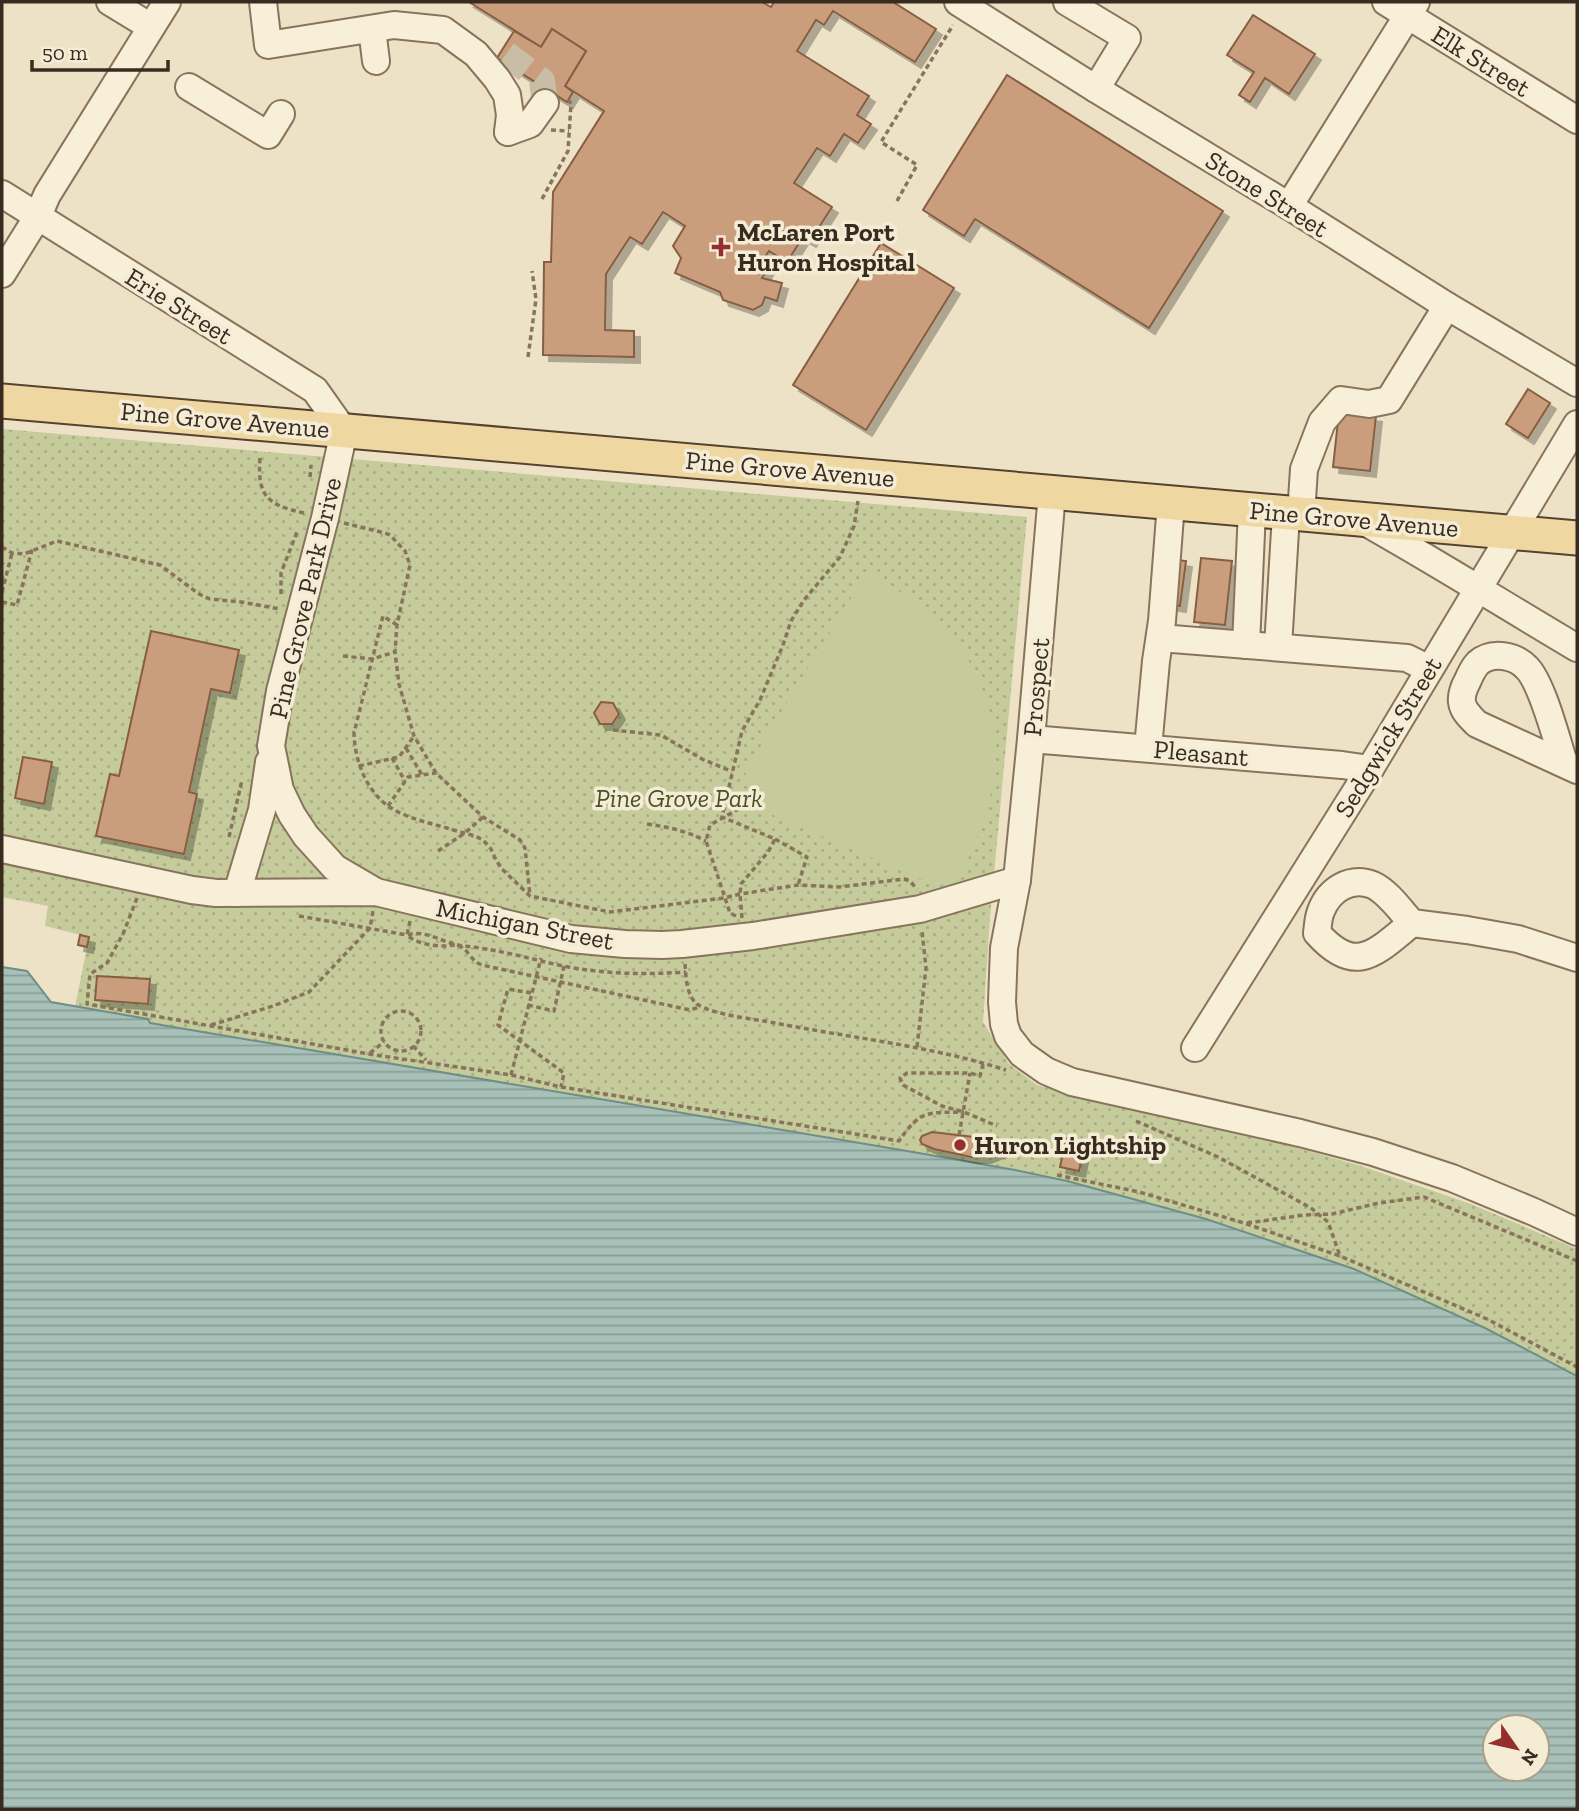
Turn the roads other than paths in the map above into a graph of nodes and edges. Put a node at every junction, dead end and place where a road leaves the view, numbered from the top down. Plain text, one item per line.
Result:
1 (110, 2) edge
2 (167, 2) edge
3 (263, 2) edge
4 (1067, 2) edge
5 (1403, 6) edge
6 (987, 9) edge
7 (956, 13) edge
8 (150, 27) junction
9 (372, 29) junction
10 (476, 54) junction
11 (506, 54) tunnel mouth
12 (376, 61) dead end
13 (189, 87) dead end
14 (1096, 89) junction
15 (555, 99) road end
16 (281, 114) dead end
17 (1577, 120) edge
18 (2, 194) edge
19 (1289, 206) junction
20 (38, 216) junction
21 (2, 274) edge
22 (1447, 306) junction
23 (1577, 383) edge
24 (2, 401) edge
25 (1577, 424) edge
26 (344, 431) junction
27 (1052, 493) junction
28 (1171, 503) junction
29 (1252, 510) junction
30 (1294, 514) junction
31 (1362, 520) junction
32 (1512, 532) junction
33 (1577, 538) edge
34 (1480, 591) junction
35 (1160, 638) junction
36 (1246, 645) junction
37 (1278, 647) junction
38 (1577, 648) edge
39 (1429, 669) junction
40 (1031, 739) junction
41 (271, 746) junction
42 (1149, 748) junction
43 (1370, 769) junction
44 (2, 849) edge
45 (1017, 880) junction
46 (376, 892) junction
47 (237, 893) junction
48 (1412, 923) dead end
49 (1577, 958) edge
50 (1195, 1048) dead end
51 (1577, 1232) edge

1 - 8 street
2 - 8 street
3 - 9 street
4 - 14 street
5 - 17 street, Elk Street
5 - 19 street
6 - 7 street, Stone Street
6 - 14 street, Stone Street
8 - 20 street
9 - 10 street
9 - 12 street
10 - 11 street
10 - 15 street
13 - 16 street
14 - 19 street, Stone Street
18 - 20 street, Erie Street
19 - 22 street, Stone Street
20 - 21 street
20 - 26 street, Erie Street
22 - 23 street, Stone Street
22 - 30 street
24 - 26 main road, Pine Grove Avenue
25 - 32 street, Sedgwick Street
26 - 27 main road, Pine Grove Avenue
26 - 41 street, Pine Grove Park Drive
27 - 28 main road, Pine Grove Avenue
27 - 40 street, Prospect
28 - 29 main road, Pine Grove Avenue
28 - 35 street
29 - 30 main road, Pine Grove Avenue
29 - 36 street
30 - 31 main road, Pine Grove Avenue
30 - 37 street
31 - 32 main road, Pine Grove Avenue
31 - 34 street
32 - 33 main road, Pine Grove Avenue
32 - 34 street, Sedgwick Street
34 - 38 street
34 - 39 street, Sedgwick Street
35 - 36 street
35 - 42 street
36 - 37 street
37 - 39 street
39 - 43 street, Sedgwick Street
40 - 42 street, Pleasant
40 - 45 street, Prospect
41 - 46 street, Pine Grove Park Drive
41 - 47 street
42 - 43 street, Pleasant
43 - 50 street, Sedgwick Street
44 - 47 street, Michigan Street
45 - 46 street, Michigan Street
45 - 51 street, Prospect
46 - 47 street, Michigan Street
48 - 49 street

